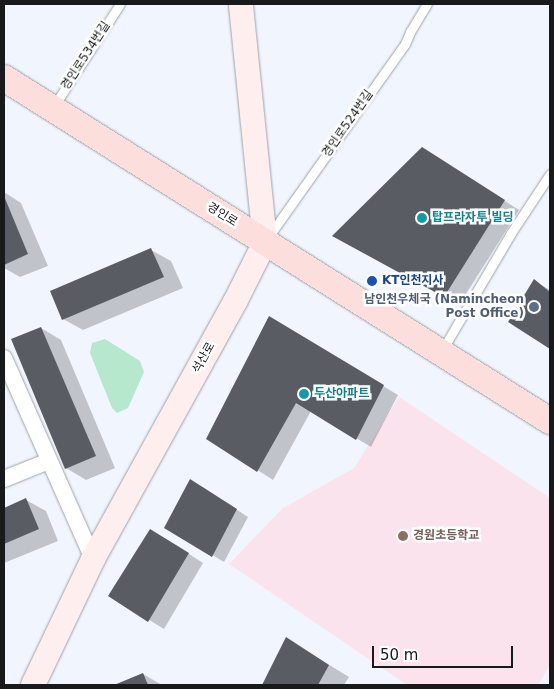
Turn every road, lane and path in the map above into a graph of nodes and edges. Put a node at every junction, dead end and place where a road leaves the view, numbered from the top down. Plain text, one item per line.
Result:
1 (120, 4) edge
2 (241, 4) edge
3 (428, 4) edge
4 (4, 78) edge
5 (53, 108) junction
6 (550, 174) edge
7 (265, 242) junction
8 (441, 352) junction
9 (4, 358) edge
10 (550, 421) edge
11 (49, 461) junction
12 (4, 479) edge
13 (93, 559) junction
14 (33, 685) edge

1 - 5 lane, 경인로534번길
2 - 7 street
3 - 7 lane, 경인로524번길
4 - 5 main road, 경인로
5 - 7 main road, 경인로
6 - 8 lane
7 - 8 main road, 경인로
7 - 13 street, 석산로
8 - 10 main road, 경인로
9 - 11 street
11 - 12 street
11 - 13 street
13 - 14 street, 석산로

